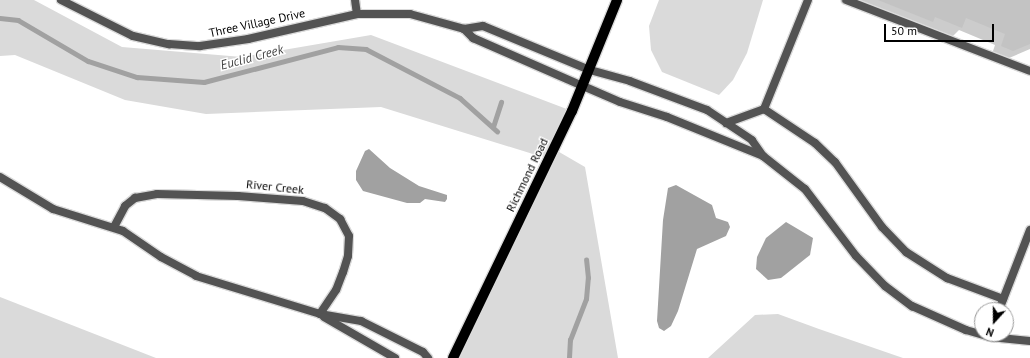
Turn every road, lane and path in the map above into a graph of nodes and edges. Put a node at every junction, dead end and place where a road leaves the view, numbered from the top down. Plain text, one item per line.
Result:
1 (61, 0) edge
2 (355, 0) edge
3 (617, 0) edge
4 (808, 0) edge
5 (846, 0) edge
6 (357, 14) junction
7 (464, 29) junction
8 (590, 70) junction
9 (1030, 71) edge
10 (583, 86) junction
11 (764, 108) junction
12 (726, 123) junction
13 (763, 156) junction
14 (0, 177) edge
15 (114, 227) junction
16 (1030, 230) edge
17 (1003, 299) junction
18 (1002, 302) edge
19 (320, 314) junction
20 (974, 331) edge
21 (1014, 339) edge
22 (1030, 341) edge
23 (395, 358) edge
24 (428, 358) edge
25 (453, 358) edge

1 - 6 street, Three Village Drive
2 - 6 street
3 - 8 main road, Richmond Road
4 - 11 street
5 - 9 street
6 - 7 street, Three Village Drive
7 - 8 street, Three Village Drive
7 - 10 street, Three Village Drive
8 - 10 main road, Richmond Road
8 - 12 street, Three Village Drive
10 - 13 street, Three Village Drive
10 - 25 main road, Richmond Road
11 - 12 street
11 - 17 street
12 - 13 street, Three Village Drive
13 - 20 street
14 - 15 street
15 - 19 street
15 - 19 street, River Creek
16 - 17 street
17 - 18 street
19 - 23 street
19 - 24 street
21 - 22 street

